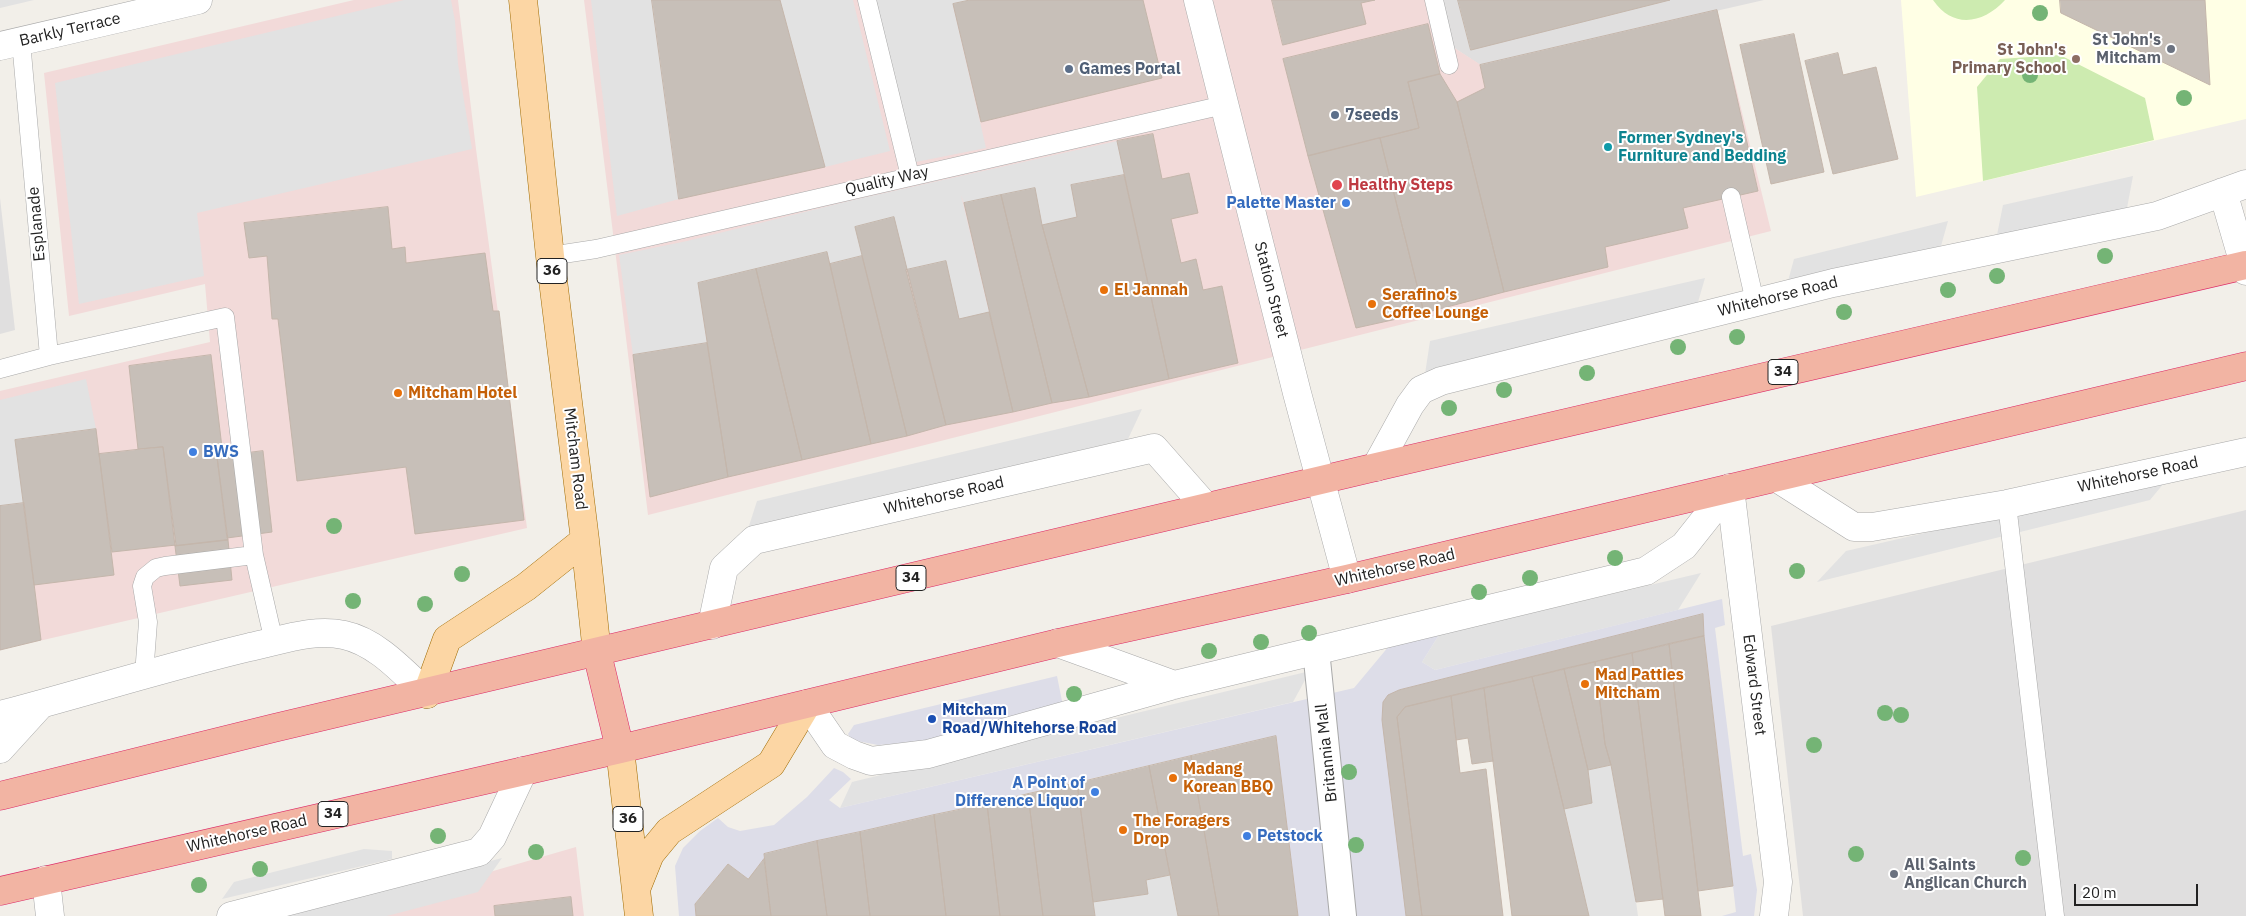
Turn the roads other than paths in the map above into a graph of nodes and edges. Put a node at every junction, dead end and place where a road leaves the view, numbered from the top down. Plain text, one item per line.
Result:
1 (198, 0) edge
2 (523, 0) edge
3 (868, 0) edge
4 (1198, 0) edge
5 (1434, 0) edge
6 (11, 43) edge
7 (1449, 65) dead end
8 (1224, 105) junction
9 (910, 176) junction
10 (2235, 188) edge
11 (1731, 197) dead end
12 (550, 256) junction
13 (2246, 267) edge
14 (1755, 302) junction
15 (49, 356) junction
16 (2246, 366) edge
17 (0, 369) edge
18 (2246, 452) edge
19 (1376, 467) junction
20 (1776, 478) junction
21 (1320, 481) junction
22 (1730, 488) junction
23 (2007, 504) junction
24 (1206, 507) junction
25 (585, 540) junction
26 (254, 555) junction
27 (1347, 580) junction
28 (712, 625) junction
29 (274, 642) junction
30 (1058, 643) junction
31 (1316, 650) junction
32 (597, 653) junction
33 (144, 675) junction
34 (1174, 685) junction
35 (427, 694) junction
36 (41, 704) junction
37 (808, 704) junction
38 (0, 715) edge
39 (0, 749) edge
40 (620, 749) junction
41 (523, 771) junction
42 (0, 796) edge
43 (46, 880) junction
44 (636, 889) junction
45 (0, 891) edge
46 (50, 916) edge
47 (231, 916) edge
48 (639, 916) edge
49 (1344, 916) edge
50 (1774, 916) edge
51 (2055, 916) edge

1 - 6 street, Barkly Terrace
2 - 12 main road, Mitcham Road / 36
3 - 9 lane
4 - 8 street, Station Street
5 - 7 lane
6 - 15 lane, Esplanade
8 - 9 lane, Quality Way
8 - 21 street, Station Street
9 - 12 lane, Quality Way
10 - 13 street, Whitehorse Road
10 - 14 street, Whitehorse Road
11 - 14 lane
12 - 25 main road, Mitcham Road / 36
13 - 19 highway, Whitehorse Road / 34
14 - 19 street, Whitehorse Road
15 - 17 lane
15 - 26 lane
16 - 20 highway, Whitehorse Road / 34
18 - 23 street, Whitehorse Road
19 - 21 highway, Whitehorse Road / 34
20 - 22 highway, Whitehorse Road / 34
20 - 23 street, Whitehorse Road
21 - 24 highway, Whitehorse Road / 34
21 - 27 street, Station Street
22 - 27 highway, Whitehorse Road / 34
22 - 31 street
22 - 50 street, Edward Street
23 - 51 lane
24 - 28 highway, Whitehorse Road / 34
24 - 28 street, Whitehorse Road
25 - 32 main road, Mitcham Road / 36
25 - 35 main road
26 - 29 lane
26 - 33 lane
27 - 30 highway, Whitehorse Road / 34
28 - 32 highway, Whitehorse Road / 34
29 - 33 street
29 - 35 street
30 - 34 street
30 - 37 highway, Whitehorse Road / 34
31 - 34 street
31 - 49 street, Britannia Mall
32 - 35 highway, Whitehorse Road / 34
32 - 40 highway, Mitcham Road / 36
33 - 36 street
34 - 37 street
35 - 42 highway, Whitehorse Road / 34
36 - 38 street
36 - 39 street
37 - 40 highway, Whitehorse Road / 34
37 - 44 main road
40 - 41 highway, Whitehorse Road / 34
40 - 44 main road, Mitcham Road / 36
41 - 43 highway, Whitehorse Road / 34
41 - 47 street
43 - 45 highway, Whitehorse Road / 34
43 - 46 street
44 - 48 main road, Mitcham Road / 36

